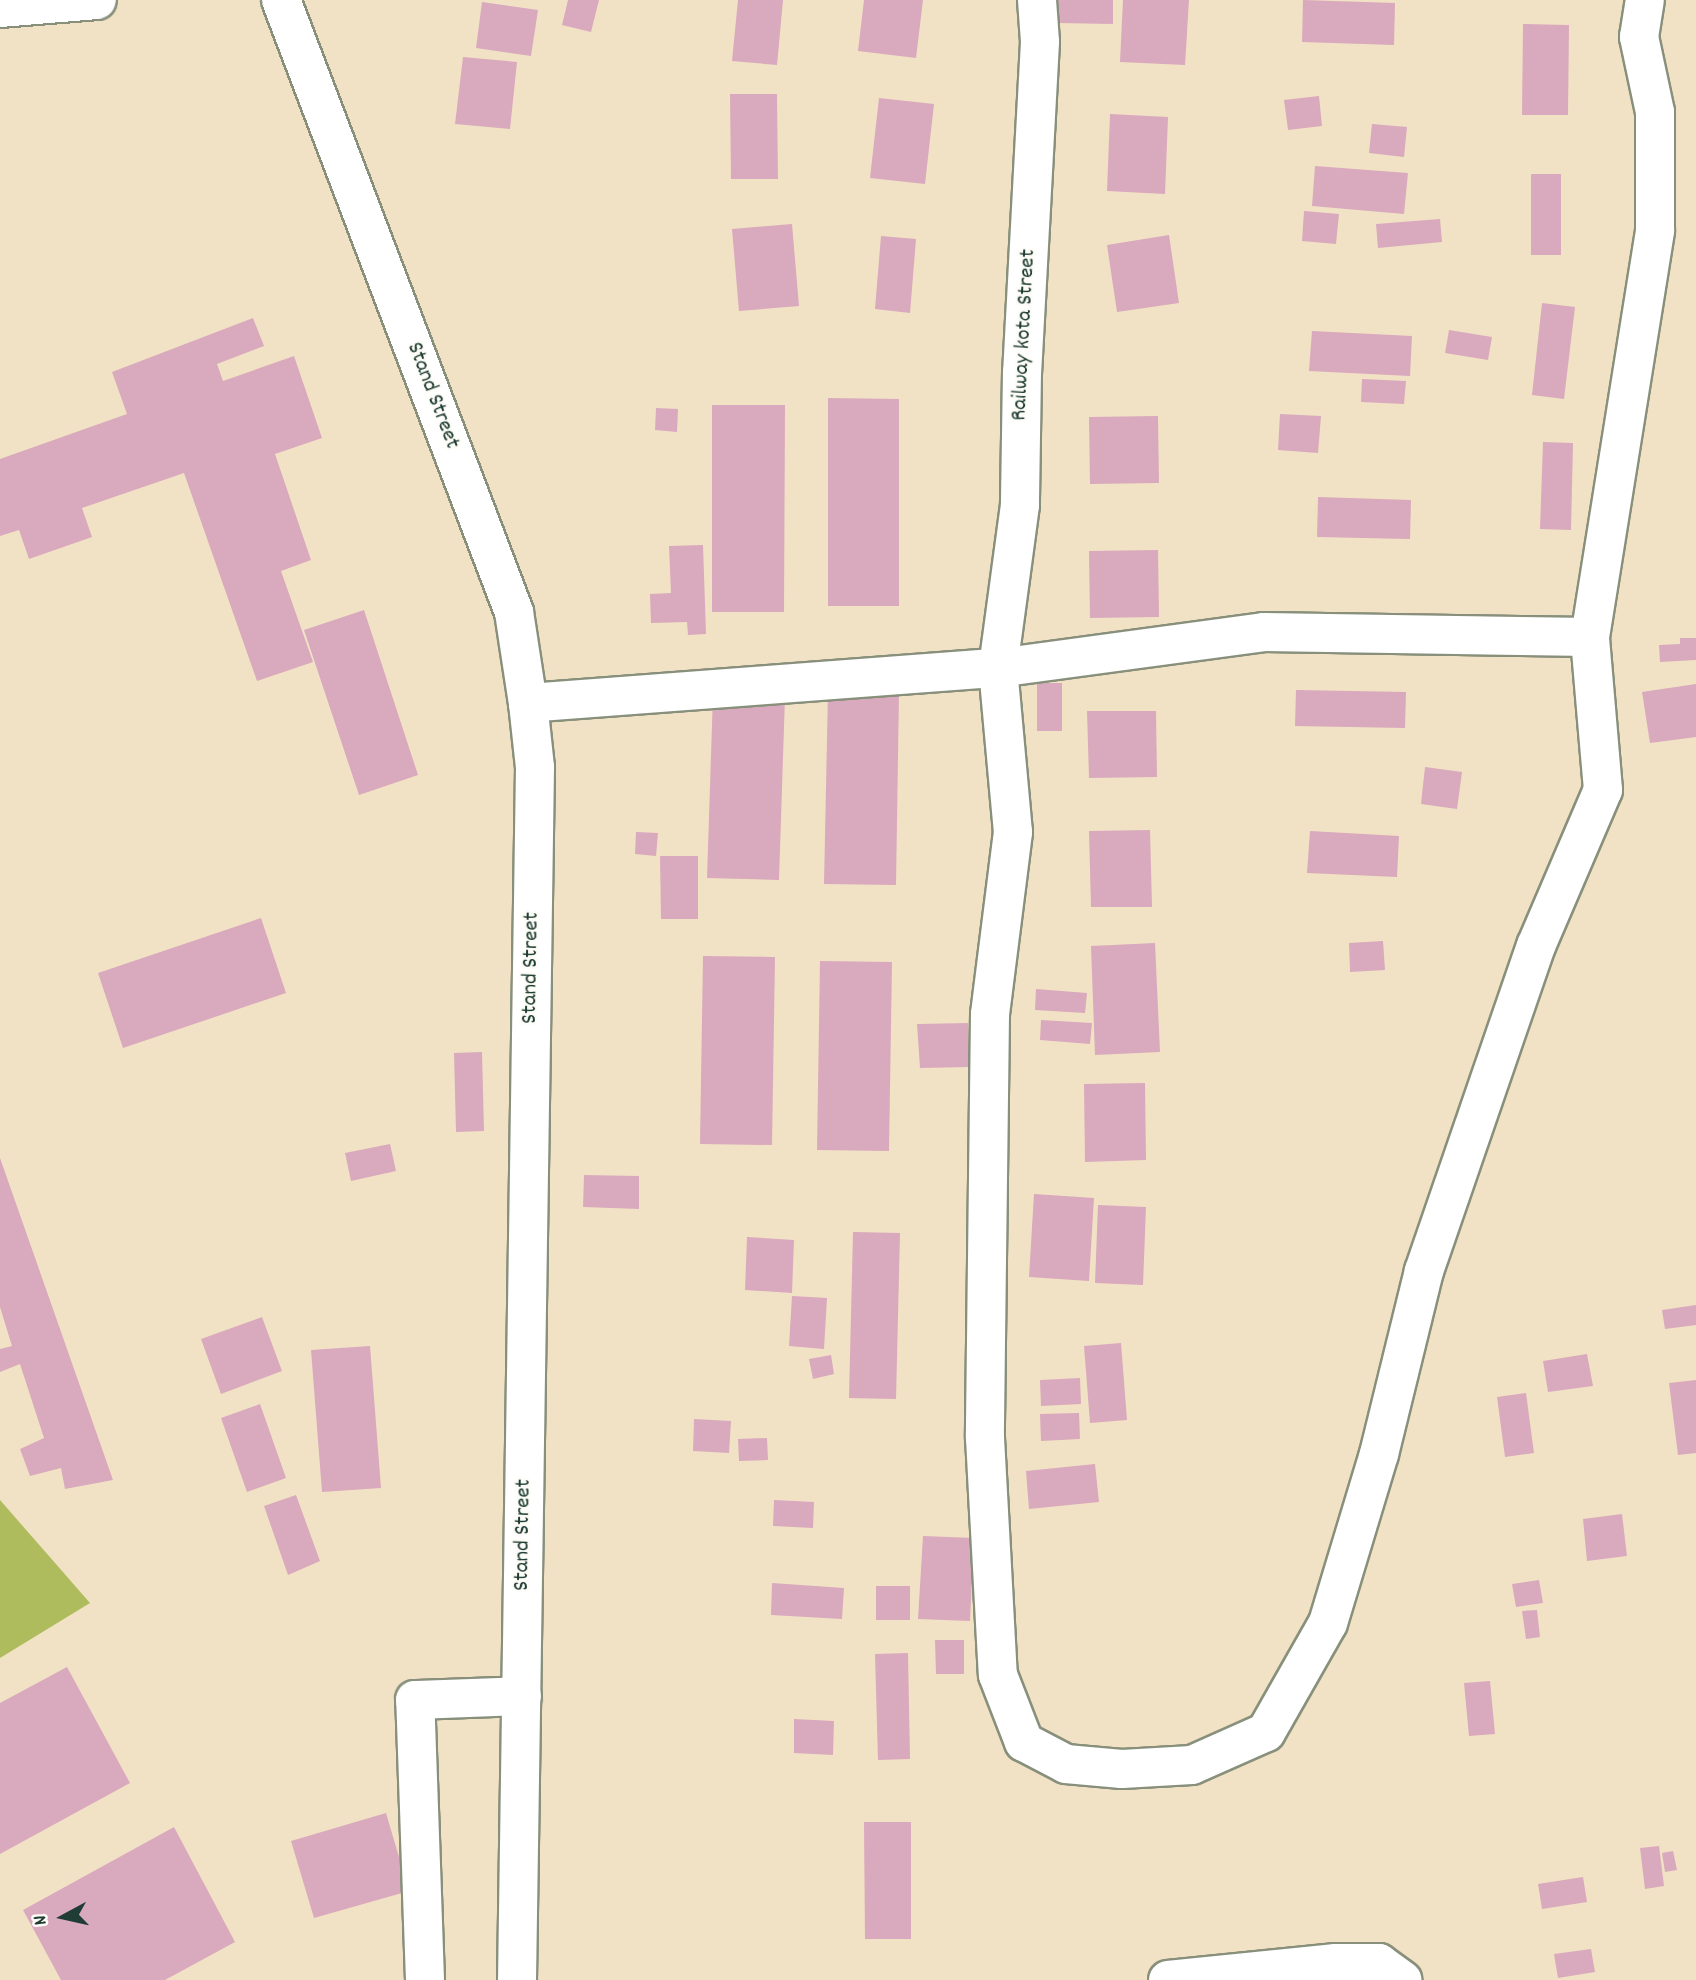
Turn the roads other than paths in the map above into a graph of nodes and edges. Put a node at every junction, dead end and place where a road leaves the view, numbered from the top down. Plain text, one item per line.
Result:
1 (97, 0) edge
2 (281, 0) edge
3 (1037, 0) edge
4 (1645, 0) edge
5 (0, 8) edge
6 (1590, 637) junction
7 (998, 668) junction
8 (528, 703) junction
9 (522, 1696) junction
10 (425, 1980) edge
11 (517, 1980) edge
12 (1168, 1980) edge
13 (1402, 1980) edge

1 - 5 street
2 - 8 street, Stand Street
3 - 7 street, Railway kota Street
4 - 6 street, Railway kota Street
6 - 7 street
6 - 7 street, Railway kota Street
7 - 8 street
8 - 9 street, Stand Street
9 - 10 street
9 - 11 street, Stand Street
12 - 13 street

